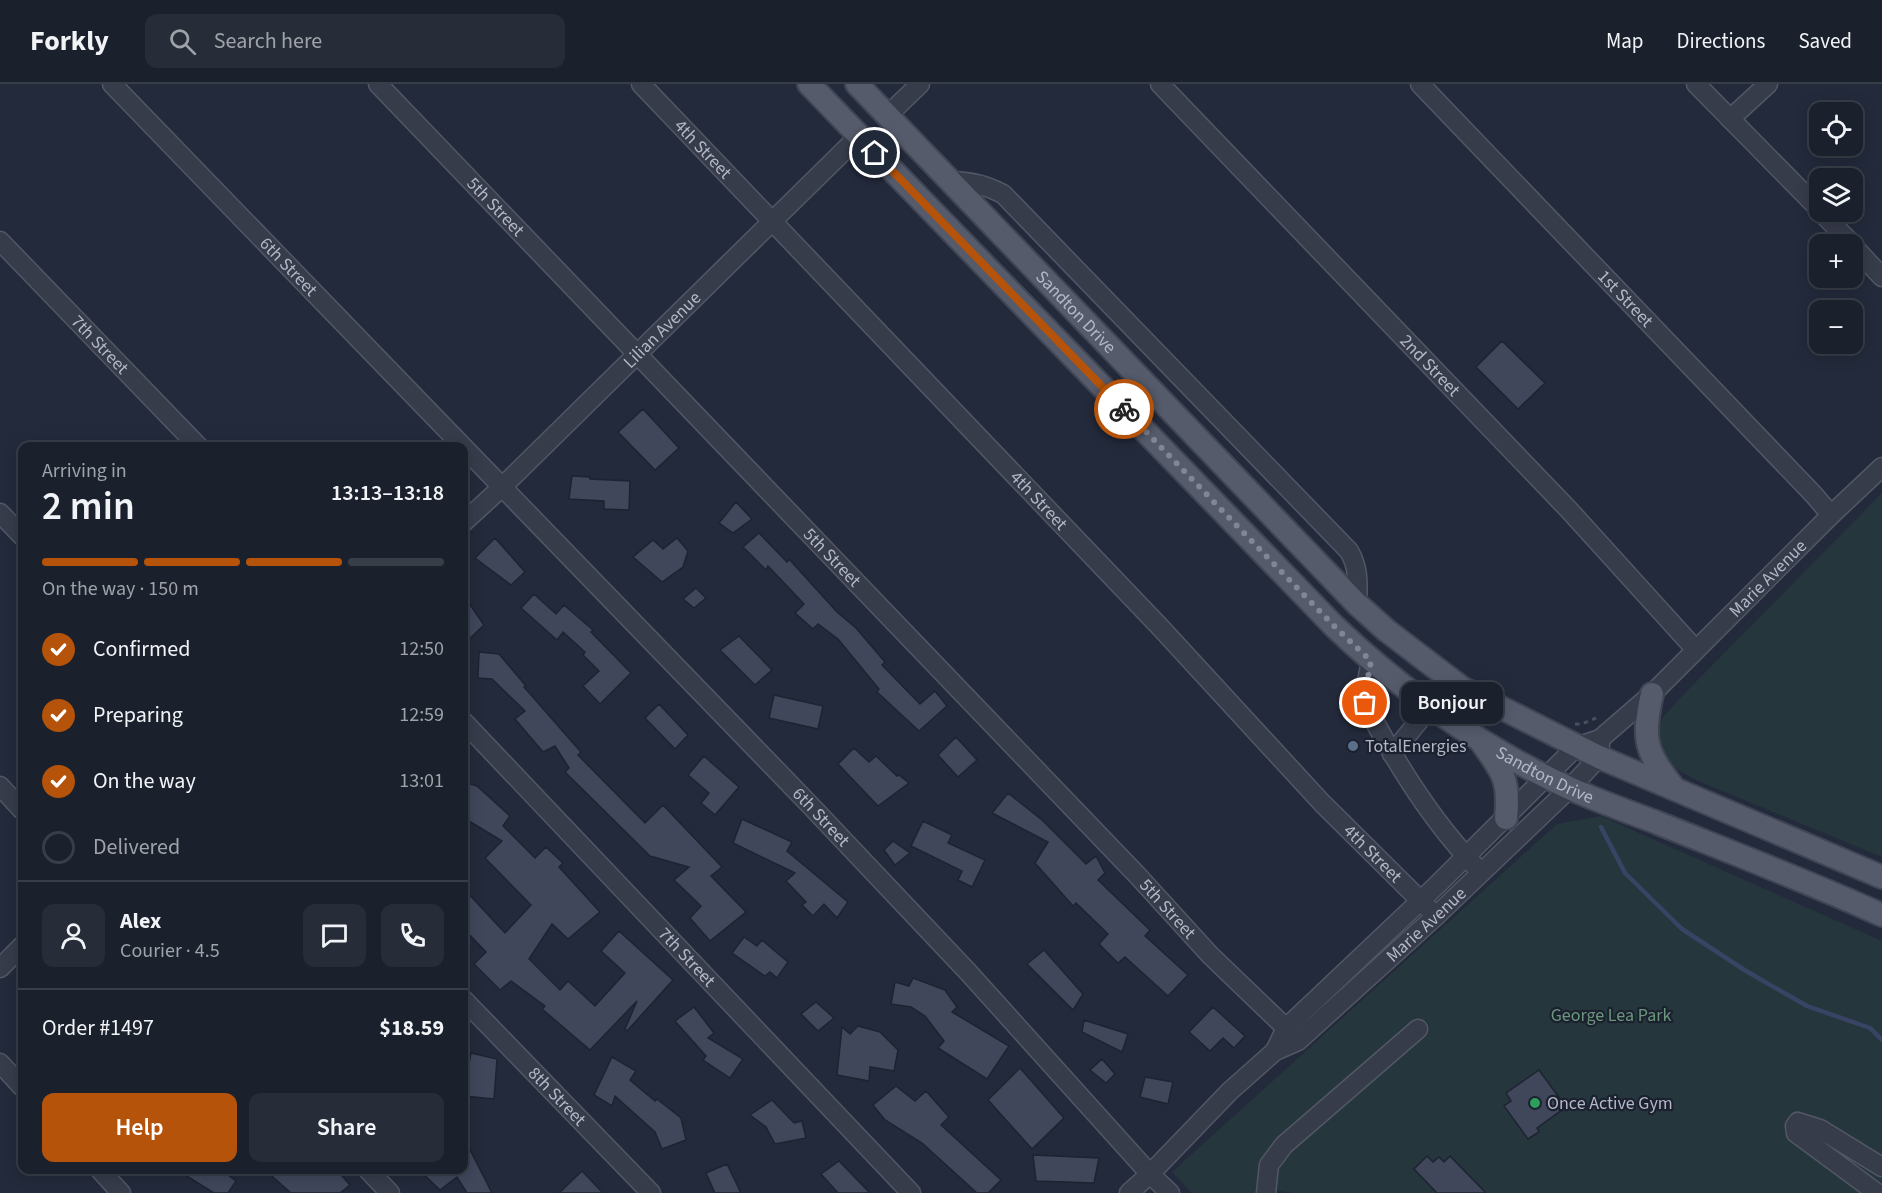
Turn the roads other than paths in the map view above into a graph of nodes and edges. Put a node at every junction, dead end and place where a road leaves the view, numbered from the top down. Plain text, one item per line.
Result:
1 (112, 84) edge
2 (378, 84) edge
3 (641, 84) edge
4 (809, 84) edge
5 (857, 84) edge
6 (1160, 84) edge
7 (1420, 84) edge
8 (1696, 84) edge
9 (1768, 84) edge
10 (911, 87) edge
11 (887, 116) junction
12 (1730, 119) junction
13 (859, 136) junction
14 (951, 181) junction
15 (1809, 200) edge
16 (773, 221) junction
17 (1830, 222) edge
18 (1842, 234) edge
19 (0, 241) edge
20 (1863, 257) edge
21 (1882, 277) edge
22 (636, 355) junction
23 (194, 442) edge
24 (458, 442) edge
25 (468, 452) edge
26 (1882, 466) edge
27 (502, 487) junction
28 (0, 513) edge
29 (1831, 515) junction
30 (468, 518) edge
31 (18, 532) edge
32 (1357, 603) junction
33 (1696, 650) junction
34 (1371, 661) junction
35 (1652, 694) junction
36 (1430, 707) junction
37 (468, 726) edge
38 (1479, 740) junction
39 (1576, 747) junction
40 (1600, 748) junction
41 (1392, 753) junction
42 (1547, 776) junction
43 (0, 786) edge
44 (1570, 788) junction
45 (1674, 789) junction
46 (18, 806) edge
47 (1506, 818) junction
48 (1466, 857) junction
49 (1481, 873) junction
50 (1882, 877) edge
51 (1421, 901) junction
52 (1882, 915) edge
53 (1436, 916) junction
54 (18, 950) edge
55 (0, 968) edge
56 (468, 1004) edge
57 (1286, 1028) junction
58 (1418, 1029) dead end
59 (1275, 1051) junction
60 (0, 1063) edge
61 (18, 1083) edge
62 (1882, 1167) edge
63 (104, 1174) edge
64 (372, 1174) edge
65 (1150, 1174) junction
66 (122, 1193) edge
67 (390, 1193) edge
68 (651, 1193) edge
69 (911, 1193) edge
70 (1129, 1193) edge
71 (1170, 1193) edge
72 (1266, 1193) edge
73 (1877, 1193) edge

1 - 24 street, 6th Street
2 - 22 street, 5th Street
3 - 16 street, 4th Street
4 - 13 main road, Sandton Drive
5 - 11 main road, Sandton Drive
6 - 33 street, 2nd Street
7 - 29 street, 1st Street
8 - 12 street
9 - 12 street
10 - 11 street
11 - 14 main road, Sandton Drive
12 - 15 street
13 - 16 street, Lilian Avenue
13 - 34 main road, Sandton Drive
14 - 32 main road, Sandton Drive
14 - 32 street
16 - 22 street, Lilian Avenue
16 - 51 street, 4th Street
17 - 18 street
19 - 23 street, 7th Street
20 - 21 street
22 - 27 street, Lilian Avenue
22 - 57 street, 5th Street
25 - 27 street, 6th Street
26 - 29 street, Marie Avenue
27 - 30 street, Lilian Avenue
27 - 65 street, 6th Street
28 - 31 street
29 - 33 street, Marie Avenue
32 - 39 main road, Sandton Drive
33 - 35 street, Marie Avenue
34 - 36 main road, Sandton Drive
34 - 41 street
35 - 40 street, Marie Avenue
35 - 45 main road
36 - 38 main road, Sandton Drive
36 - 41 street
37 - 69 street, 7th Street
38 - 42 main road, Sandton Drive
38 - 47 main road
39 - 40 main road, Sandton Drive
39 - 42 street, Marie Avenue
40 - 44 street, Marie Avenue
40 - 45 main road, Sandton Drive
41 - 48 street
42 - 44 main road, Sandton Drive
42 - 47 street, Marie Avenue
43 - 46 street
44 - 49 street, Marie Avenue
44 - 52 main road, Sandton Drive
45 - 50 main road, Sandton Drive
47 - 48 street, Marie Avenue
48 - 49 street
48 - 51 street, Marie Avenue
49 - 53 street, Marie Avenue
51 - 53 street, 4th Street
51 - 57 street, Marie Avenue
53 - 59 street, Marie Avenue
54 - 55 street
56 - 68 street, 8th Street
57 - 59 street, Marie Avenue
58 - 72 street
59 - 65 street, Marie Avenue
60 - 61 street
62 - 73 street
63 - 66 street
64 - 67 street
65 - 70 street, Marie Avenue
65 - 71 street, 6th Street

